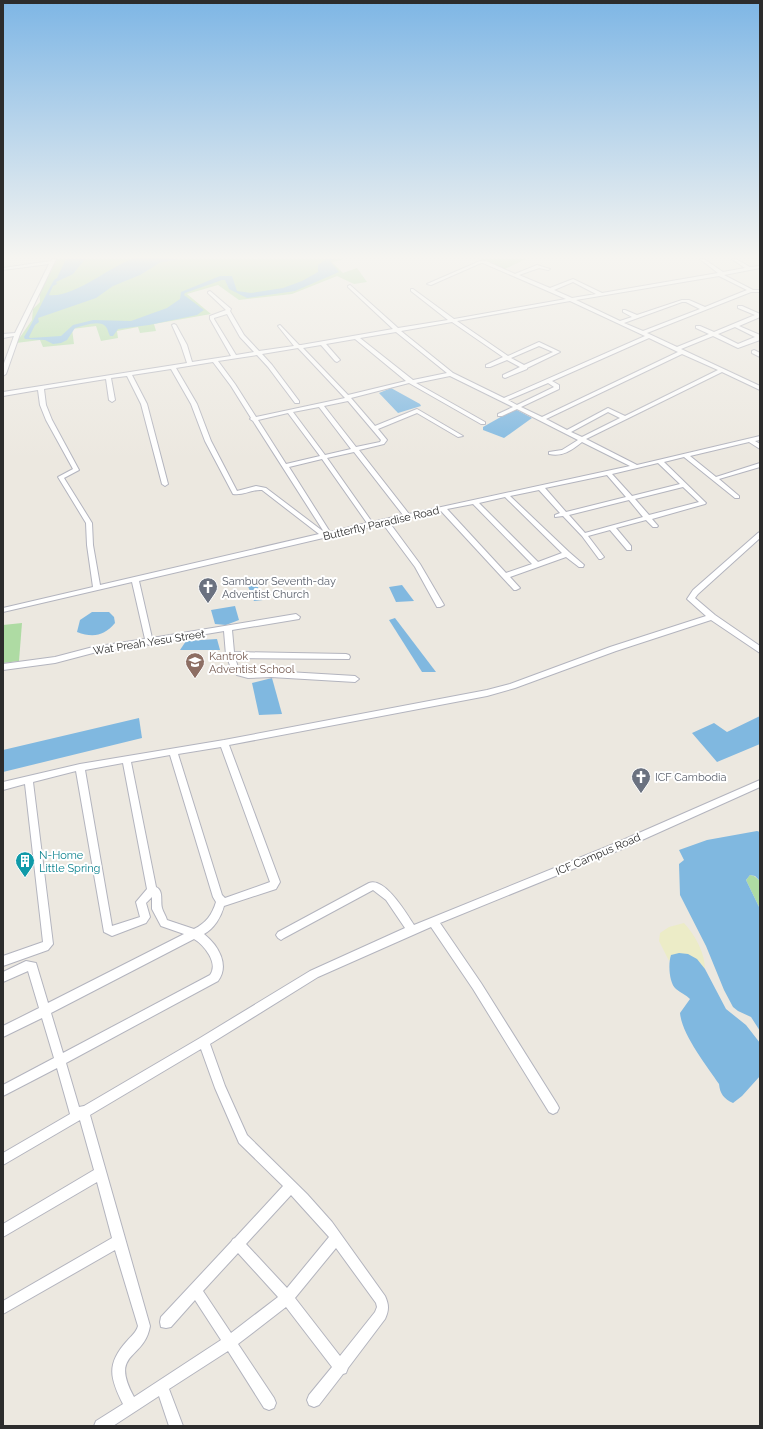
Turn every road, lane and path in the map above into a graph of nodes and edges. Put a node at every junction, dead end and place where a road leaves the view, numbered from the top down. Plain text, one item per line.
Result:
1 (174, 325) dead end
2 (22, 326) edge
3 (216, 326) edge
4 (236, 326) edge
5 (280, 326) dead end
6 (393, 326) edge
7 (420, 326) edge
8 (459, 326) edge
9 (629, 326) edge
10 (666, 326) edge
11 (732, 326) edge
12 (735, 326) edge
13 (698, 327) dead end
14 (397, 329) junction
15 (18, 334) junction
16 (646, 334) junction
17 (713, 334) junction
18 (3, 336) edge
19 (356, 337) junction
20 (760, 338) edge
21 (322, 343) junction
22 (298, 346) junction
23 (680, 350) junction
24 (754, 352) dead end
25 (258, 353) junction
26 (760, 355) edge
27 (234, 356) junction
28 (506, 358) junction
29 (214, 360) junction
30 (337, 360) dead end
31 (190, 363) junction
32 (488, 366) dead end
33 (173, 367) junction
34 (525, 368) junction
35 (722, 370) junction
36 (3, 374) edge
37 (129, 374) junction
38 (451, 374) junction
39 (505, 376) dead end
40 (108, 378) junction
41 (760, 379) edge
42 (548, 381) junction
43 (412, 382) junction
44 (751, 384) junction
45 (760, 388) edge
46 (41, 389) junction
47 (3, 394) edge
48 (348, 398) junction
49 (112, 400) dead end
50 (504, 400) junction
51 (297, 402) dead end
52 (321, 406) junction
53 (515, 407) junction
54 (290, 412) junction
55 (500, 415) dead end
56 (625, 418) junction
57 (253, 419) junction
58 (542, 419) junction
59 (483, 423) dead end
60 (374, 429) junction
61 (567, 432) junction
62 (460, 436) dead end
63 (760, 438) edge
64 (582, 439) junction
65 (750, 440) junction
66 (760, 447) edge
67 (355, 450) junction
68 (551, 453) dead end
69 (685, 455) junction
70 (324, 457) junction
71 (659, 461) junction
72 (760, 465) edge
73 (284, 466) junction
74 (635, 466) junction
75 (608, 473) junction
76 (714, 479) junction
77 (165, 484) dead end
78 (684, 485) junction
79 (540, 486) junction
80 (506, 494) junction
81 (737, 497) dead end
82 (630, 498) junction
83 (475, 502) junction
84 (443, 509) junction
85 (566, 514) junction
86 (407, 516) junction
87 (557, 516) dead end
88 (649, 518) junction
89 (384, 522) junction
90 (371, 525) junction
91 (655, 526) dead end
92 (612, 528) junction
93 (760, 534) edge
94 (327, 535) junction
95 (584, 535) junction
96 (629, 548) dead end
97 (567, 554) junction
98 (601, 557) dead end
99 (537, 564) junction
100 (581, 565) dead end
101 (505, 576) junction
102 (135, 580) junction
103 (516, 588) dead end
104 (97, 589) junction
105 (440, 605) dead end
106 (3, 610) edge
107 (296, 617) dead end
108 (712, 617) junction
109 (228, 629) junction
110 (149, 642) junction
111 (760, 650) edge
112 (230, 655) junction
113 (346, 657) dead end
114 (3, 667) edge
115 (355, 679) dead end
116 (224, 743) junction
117 (173, 751) junction
118 (126, 758) junction
119 (80, 767) junction
120 (29, 780) junction
121 (760, 783) edge
122 (3, 786) edge
123 (152, 890) junction
124 (220, 901) junction
125 (433, 921) junction
126 (412, 930) junction
127 (196, 934) junction
128 (281, 935) dead end
129 (3, 961) edge
130 (3, 977) edge
131 (46, 1008) junction
132 (3, 1032) edge
133 (204, 1042) junction
134 (61, 1060) junction
135 (3, 1091) edge
136 (553, 1108) dead end
137 (80, 1114) junction
138 (3, 1159) edge
139 (100, 1173) junction
140 (291, 1186) junction
141 (3, 1231) edge
142 (337, 1237) junction
143 (119, 1241) junction
144 (237, 1243) junction
145 (195, 1289) junction
146 (287, 1298) junction
147 (3, 1308) edge
148 (166, 1322) dead end
149 (230, 1342) junction
150 (341, 1368) junction
151 (162, 1387) junction
152 (314, 1400) dead end
153 (269, 1403) dead end
154 (132, 1406) junction
155 (102, 1426) edge
156 (176, 1426) edge

1 - 31 street
2 - 15 street
3 - 27 street
4 - 25 street
5 - 22 street
6 - 14 street
7 - 14 street
8 - 28 street
9 - 16 street
10 - 16 street
11 - 17 street
12 - 20 street
13 - 17 street
14 - 19 street
14 - 38 street
15 - 18 street
15 - 36 street
16 - 23 street
16 - 42 street
17 - 20 street
17 - 23 street
19 - 21 street
19 - 43 street
21 - 22 street
21 - 30 street
22 - 25 street
22 - 48 street
23 - 35 street
23 - 58 street
24 - 26 street
25 - 27 street
25 - 51 street
27 - 29 street
28 - 32 street
28 - 34 street
28 - 34 street
29 - 31 street
29 - 57 street
31 - 33 street
33 - 37 street
33 - 94 street
34 - 39 street
35 - 44 street
35 - 56 street
37 - 40 street
37 - 77 street
38 - 43 street
38 - 50 street
40 - 46 street
40 - 49 street
41 - 44 street
42 - 50 street
42 - 53 street
43 - 48 street
43 - 59 street
44 - 45 street
46 - 47 street
46 - 104 street
48 - 52 street
48 - 60 street
50 - 53 street
52 - 54 street
52 - 67 street
53 - 55 street
53 - 58 street
54 - 57 street
54 - 70 street
56 - 61 street
56 - 64 street
57 - 73 street
58 - 61 street
60 - 62 street
60 - 67 street
61 - 64 street
63 - 65 street, Butterfly Paradise Road
64 - 68 street
64 - 74 street
65 - 66 street
65 - 69 street, Butterfly Paradise Road
67 - 70 street
67 - 86 street
69 - 71 street, Butterfly Paradise Road
69 - 76 street
70 - 73 street
70 - 90 street
71 - 74 street, Butterfly Paradise Road
71 - 78 street
72 - 76 street
73 - 94 street
74 - 75 street, Butterfly Paradise Road
75 - 79 street, Butterfly Paradise Road
75 - 82 street
76 - 81 street
78 - 82 street
78 - 88 street
79 - 80 street, Butterfly Paradise Road
79 - 85 street
80 - 83 street, Butterfly Paradise Road
80 - 97 street
82 - 85 street
82 - 88 street
83 - 84 street, Butterfly Paradise Road
83 - 99 street
84 - 86 street, Butterfly Paradise Road
84 - 101 street
85 - 87 street
85 - 95 street
86 - 89 street, Butterfly Paradise Road
88 - 91 street
88 - 92 street
89 - 90 street, Butterfly Paradise Road
89 - 105 street
90 - 94 street, Butterfly Paradise Road
92 - 95 street
92 - 96 street
93 - 108 street
94 - 102 street, Butterfly Paradise Road
95 - 98 street
97 - 99 street
97 - 100 street
99 - 101 street
101 - 103 street
102 - 104 street, Butterfly Paradise Road
102 - 110 street
104 - 106 street, Butterfly Paradise Road
107 - 109 street, Wat Preah Yesu Street
108 - 111 street
108 - 116 street
109 - 110 street, Wat Preah Yesu Street
109 - 112 street
110 - 114 street, Wat Preah Yesu Street
112 - 113 street
112 - 115 street
116 - 117 street
116 - 124 street
117 - 118 street
117 - 124 street
118 - 119 street
118 - 123 street
119 - 120 street
119 - 123 street
120 - 122 street
120 - 129 street
121 - 125 street, ICF Campus Road
123 - 127 street
124 - 127 street
125 - 126 street, ICF Campus Road
125 - 136 street
126 - 128 street
126 - 133 street, ICF Campus Road
127 - 131 street
127 - 134 street
130 - 131 street
131 - 132 street
131 - 134 street
133 - 137 street, ICF Campus Road
133 - 140 street
134 - 135 street
134 - 137 street
137 - 138 street, ICF Campus Road
137 - 139 street
139 - 141 street
139 - 143 street
140 - 142 street
140 - 144 street
142 - 146 street
142 - 150 street
143 - 147 street
143 - 154 street
144 - 145 street
144 - 146 street
145 - 148 street
145 - 149 street
146 - 149 street
146 - 150 street
149 - 151 street
149 - 153 street
150 - 152 street
151 - 154 street
151 - 156 street
154 - 155 street

